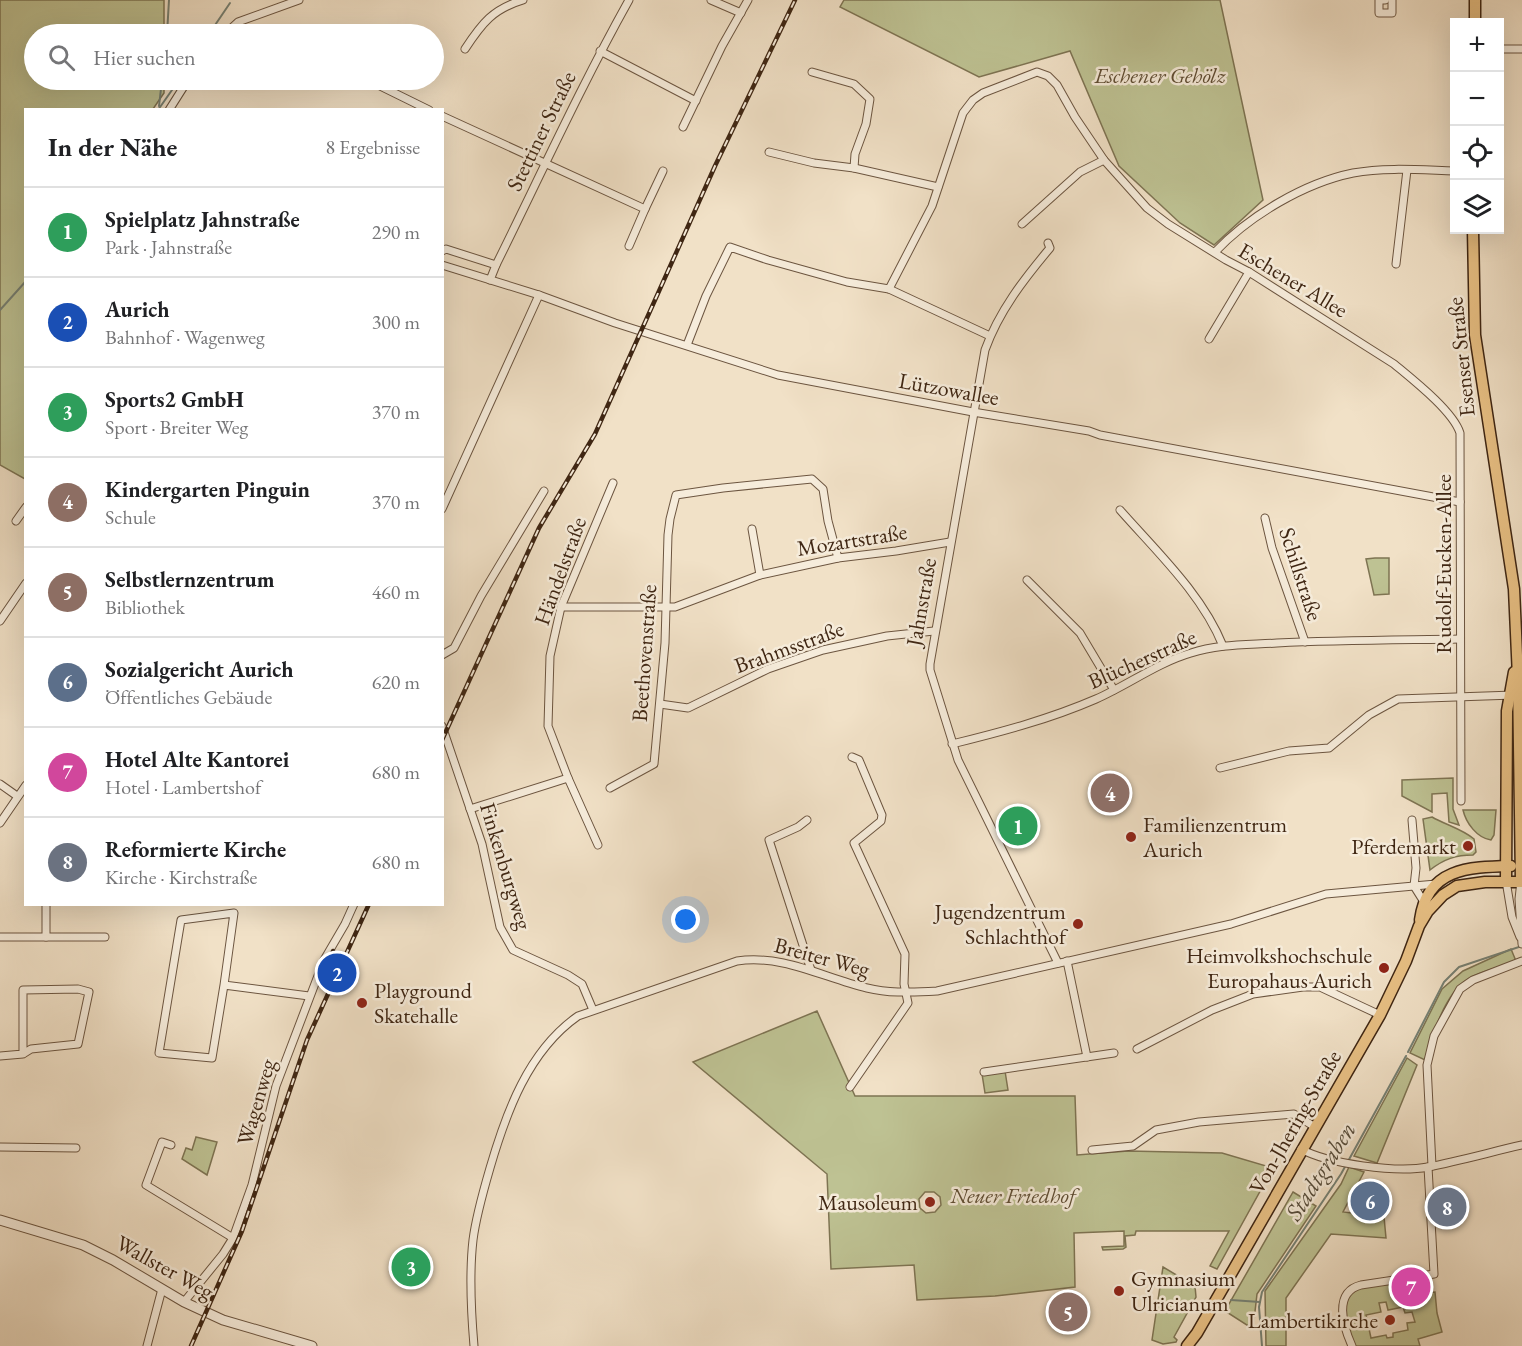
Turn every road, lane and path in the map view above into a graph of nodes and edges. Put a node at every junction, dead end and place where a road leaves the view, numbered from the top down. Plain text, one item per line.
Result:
1 (300, 0) edge
2 (523, 0) edge
3 (629, 0) edge
4 (711, 0) edge
5 (748, 0) edge
6 (1385, 0) edge
7 (1392, 0) edge
8 (1475, 0) edge
9 (741, 13) junction
10 (1474, 18) edge
11 (236, 24) edge
12 (465, 49) dead end
13 (1504, 49) edge
14 (1522, 50) edge
15 (600, 51) junction
16 (812, 72) dead end
17 (182, 90) edge
18 (388, 90) edge
19 (696, 101) junction
20 (170, 108) edge
21 (425, 108) edge
22 (444, 117) edge
23 (683, 127) dead end
24 (769, 152) dead end
25 (1104, 160) junction
26 (546, 164) junction
27 (854, 168) junction
28 (1407, 170) junction
29 (663, 171) dead end
30 (1450, 171) edge
31 (938, 187) junction
32 (645, 209) junction
33 (1022, 224) dead end
34 (1473, 234) edge
35 (1048, 243) dead end
36 (629, 246) dead end
37 (444, 250) edge
38 (1215, 252) junction
39 (1396, 264) dead end
40 (496, 265) junction
41 (444, 266) edge
42 (1249, 272) junction
43 (490, 280) junction
44 (889, 289) junction
45 (539, 295) junction
46 (990, 336) junction
47 (1209, 339) dead end
48 (687, 345) junction
49 (973, 412) junction
50 (1460, 433) joint
51 (614, 483) dead end
52 (544, 491) dead end
53 (1461, 502) junction
54 (444, 505) edge
55 (24, 510) edge
56 (1120, 510) dead end
57 (1265, 518) dead end
58 (16, 521) dead end
59 (752, 529) dead end
60 (950, 542) junction
61 (838, 558) junction
62 (760, 575) junction
63 (1027, 580) dead end
64 (24, 586) edge
65 (561, 607) junction
66 (665, 608) junction
67 (0, 621) edge
68 (934, 631) junction
69 (1460, 639) junction
70 (1305, 642) junction
71 (1223, 646) junction
72 (444, 654) edge
73 (1114, 690) junction
74 (1514, 695) junction
75 (1460, 696) junction
76 (660, 704) junction
77 (444, 732) edge
78 (952, 744) junction
79 (852, 757) dead end
80 (1220, 768) dead end
81 (568, 778) junction
82 (0, 784) edge
83 (24, 787) edge
84 (610, 788) dead end
85 (17, 796) junction
86 (1461, 801) dead end
87 (470, 809) junction
88 (807, 820) dead end
89 (1412, 820) dead end
90 (0, 823) edge
91 (598, 845) dead end
92 (1506, 866) junction
93 (1522, 866) edge
94 (1506, 881) junction
95 (1521, 882) edge
96 (1436, 884) junction
97 (1414, 886) junction
98 (1424, 902) junction
99 (46, 906) edge
100 (353, 906) edge
101 (1419, 926) junction
102 (0, 937) edge
103 (46, 937) junction
104 (105, 938) dead end
105 (1521, 941) edge
106 (1067, 961) junction
107 (1522, 961) edge
108 (1058, 963) junction
109 (811, 970) junction
110 (224, 985) junction
111 (906, 993) junction
112 (309, 996) junction
113 (593, 1010) junction
114 (1380, 1016) junction
115 (1137, 1049) dead end
116 (1114, 1053) dead end
117 (23, 1054) junction
118 (0, 1056) edge
119 (1087, 1058) junction
120 (984, 1072) dead end
121 (850, 1087) dead end
122 (1315, 1127) junction
123 (171, 1145) dead end
124 (1522, 1145) edge
125 (0, 1147) edge
126 (76, 1148) dead end
127 (1301, 1149) junction
128 (1092, 1150) dead end
129 (1430, 1166) junction
130 (0, 1220) edge
131 (233, 1238) junction
132 (162, 1289) junction
133 (184, 1302) junction
134 (1197, 1333) junction
135 (147, 1346) edge
136 (312, 1346) edge
137 (474, 1346) edge
138 (1187, 1346) edge
139 (1192, 1346) edge
140 (1352, 1346) edge

1 - 11 street
2 - 12 street
3 - 15 street, Stettiner Straße
4 - 9 street
5 - 9 street
6 - 7 street
8 - 10 main road
9 - 19 street
13 - 14 street
15 - 19 street
15 - 26 street, Stettiner Straße
16 - 27 street
17 - 20 street
18 - 21 street
19 - 23 street
22 - 26 street
24 - 27 street
25 - 31 street, Eschener Allee
25 - 33 street
25 - 38 street, Eschener Allee
26 - 32 street
26 - 40 street, Stettiner Straße
27 - 31 street
28 - 30 street
28 - 38 street
28 - 39 street
29 - 32 street
31 - 44 street, Eschener Allee
32 - 36 street
34 - 74 main road, Esenser Straße
35 - 46 street, Jahnstraße
37 - 40 street
38 - 42 street, Eschener Allee
40 - 43 street, Stettiner Straße
41 - 43 street, Lützowallee
42 - 47 street
42 - 50 street, Eschener Allee
43 - 45 street, Lützowallee
44 - 46 street
44 - 48 street
45 - 48 street, Lützowallee
45 - 54 street
46 - 49 street, Jahnstraße
48 - 49 street, Lützowallee
49 - 53 street, Lützowallee
49 - 60 street, Jahnstraße
50 - 53 street, Rudolf-Eucken-Allee
51 - 65 street, Händelstraße
52 - 72 street
53 - 69 street, Rudolf-Eucken-Allee
55 - 58 street
56 - 71 street
57 - 70 street, Schillstraße
59 - 62 street
60 - 61 street, Mozartstraße
60 - 68 street, Jahnstraße
61 - 62 street, Mozartstraße
61 - 66 street, Beethovenstraße
62 - 66 street, Mozartstraße
63 - 73 street
64 - 67 street
65 - 66 street, Mozartstraße
65 - 81 street, Händelstraße
66 - 76 street, Beethovenstraße
68 - 76 street, Brahmsstraße
68 - 78 street, Jahnstraße
69 - 70 street, Blücherstraße
69 - 75 street, Rudolf-Eucken-Allee
70 - 71 street, Blücherstraße
71 - 73 street, Blücherstraße
73 - 78 street, Blücherstraße
74 - 75 street
74 - 92 main road, Esenser Straße
74 - 93 main road, Esenser Straße
75 - 80 street
75 - 86 street, Rudolf-Eucken-Allee
76 - 84 street, Beethovenstraße
77 - 87 street, Finkenburgweg
78 - 108 street, Jahnstraße
79 - 111 street
81 - 87 street
81 - 91 street, Händelstraße
82 - 85 street
83 - 85 street
85 - 90 street
87 - 113 street, Finkenburgweg
88 - 109 street
89 - 97 street
92 - 93 main road, Von-Jhering-Straße
92 - 94 main road, Esenser Straße
92 - 96 main road, Von-Jhering-Straße
93 - 95 main road, Esenser Straße
94 - 95 main road, Von-Jhering-Straße
94 - 101 main road, Von-Jhering-Straße
94 - 105 street
95 - 105 street
96 - 97 street, Breiter Weg
96 - 98 main road, Von-Jhering-Straße
97 - 98 street
97 - 106 street, Breiter Weg
98 - 101 main road, Von-Jhering-Straße
99 - 103 street
100 - 112 street, Wagenweg
101 - 114 main road, Von-Jhering-Straße
102 - 103 street
103 - 104 street
106 - 108 street, Breiter Weg
106 - 119 street
107 - 129 street
108 - 111 street, Breiter Weg
109 - 111 street, Breiter Weg
109 - 113 street, Breiter Weg
110 - 110 street
110 - 112 street
111 - 121 street
112 - 131 street, Wagenweg
113 - 137 street, Breiter Weg
114 - 115 street
114 - 122 main road, Von-Jhering-Straße
116 - 119 street
117 - 117 street
117 - 118 street
119 - 120 street
122 - 127 main road, Von-Jhering-Straße
122 - 128 street
123 - 131 street
124 - 129 street
125 - 126 street
127 - 129 street
127 - 134 main road, Von-Jhering-Straße
129 - 140 street
130 - 132 street, Wallster Weg
131 - 133 street, Wagenweg
132 - 133 street, Wallster Weg
132 - 135 street
133 - 136 street, Wallster Weg
134 - 138 main road, Von-Jhering-Straße
134 - 139 main road, Von-Jhering-Straße

